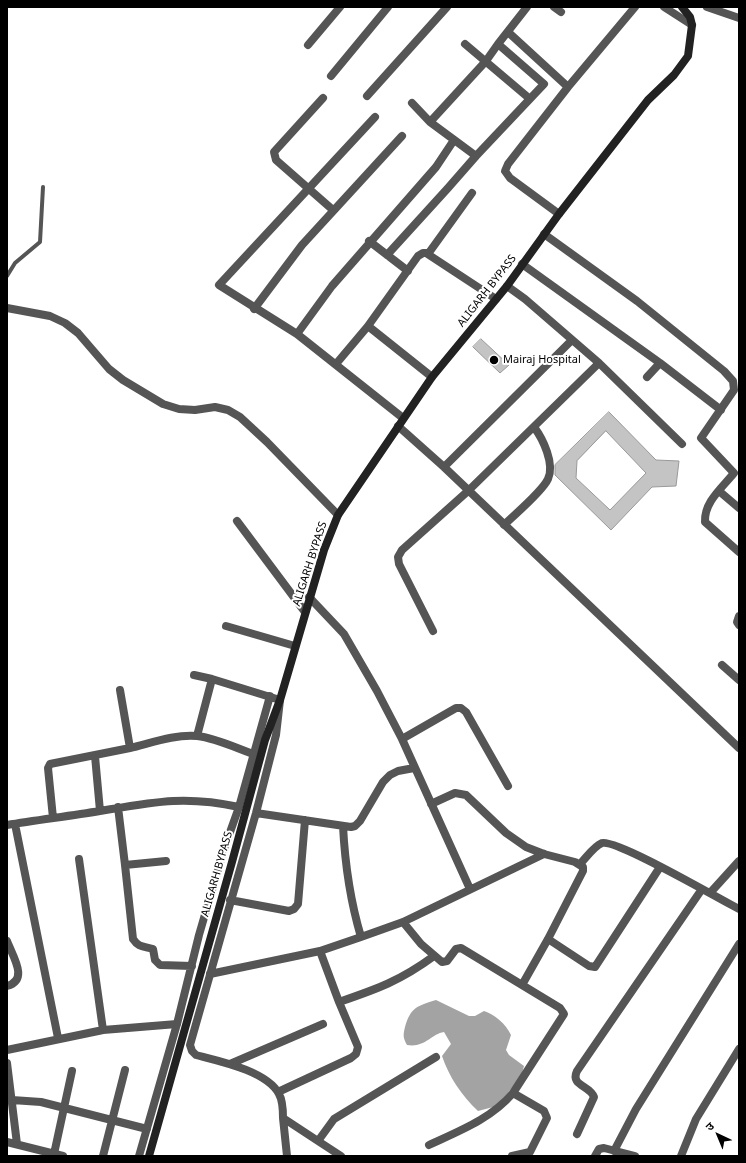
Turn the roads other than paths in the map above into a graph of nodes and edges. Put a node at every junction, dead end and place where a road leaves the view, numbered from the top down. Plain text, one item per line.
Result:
1 (340, 7) edge
2 (388, 7) edge
3 (447, 7) edge
4 (527, 7) edge
5 (554, 7) edge
6 (635, 7) edge
7 (664, 7) edge
8 (682, 7) edge
9 (707, 7) edge
10 (561, 12) dead end
11 (739, 18) edge
12 (692, 25) junction
13 (508, 32) junction
14 (465, 44) dead end
15 (498, 44) junction
16 (308, 46) dead end
17 (486, 61) junction
18 (331, 76) dead end
19 (568, 87) junction
20 (367, 96) dead end
21 (323, 98) dead end
22 (530, 99) junction
23 (412, 103) dead end
24 (375, 117) dead end
25 (430, 122) junction
26 (402, 136) dead end
27 (454, 140) junction
28 (476, 156) junction
29 (42, 187) dead end
30 (309, 188) junction
31 (472, 193) dead end
32 (333, 210) junction
33 (559, 214) junction
34 (544, 234) junction
35 (369, 241) junction
36 (428, 254) junction
37 (387, 255) junction
38 (522, 264) junction
39 (408, 271) junction
40 (7, 276) edge
41 (507, 286) junction
42 (496, 299) junction
43 (7, 308) edge
44 (254, 309) junction
45 (368, 326) junction
46 (297, 334) junction
47 (572, 340) junction
48 (599, 363) junction
49 (660, 363) junction
50 (336, 364) junction
51 (432, 377) junction
52 (647, 377) dead end
53 (720, 410) junction
54 (403, 418) junction
55 (398, 426) junction
56 (534, 426) junction
57 (682, 444) dead end
58 (444, 467) junction
59 (736, 475) edge
60 (468, 491) junction
61 (719, 491) junction
62 (739, 508) edge
63 (338, 515) junction
64 (237, 521) dead end
65 (504, 525) junction
66 (739, 552) edge
67 (309, 597) junction
68 (305, 612) junction
69 (739, 616) edge
70 (739, 625) edge
71 (226, 626) dead end
72 (433, 631) dead end
73 (295, 646) junction
74 (722, 665) dead end
75 (194, 675) dead end
76 (212, 679) junction
77 (739, 680) edge
78 (120, 690) dead end
79 (270, 696) junction
80 (280, 700) junction
81 (197, 736) junction
82 (402, 739) junction
83 (130, 748) junction
84 (739, 748) edge
85 (253, 754) junction
86 (95, 756) junction
87 (414, 768) junction
88 (508, 786) dead end
89 (432, 804) junction
90 (118, 807) junction
91 (239, 807) junction
92 (100, 811) junction
93 (256, 813) junction
94 (53, 818) junction
95 (305, 820) junction
96 (11, 824) edge
97 (343, 826) junction
98 (544, 854) junction
99 (79, 859) dead end
100 (166, 861) dead end
101 (739, 861) edge
102 (580, 864) junction
103 (125, 865) junction
104 (660, 867) junction
105 (470, 889) junction
106 (702, 889) junction
107 (710, 893) junction
108 (230, 900) junction
109 (739, 908) edge
110 (403, 922) junction
111 (361, 937) junction
112 (548, 939) junction
113 (7, 941) edge
114 (739, 944) edge
115 (320, 951) junction
116 (434, 956) junction
117 (192, 966) junction
118 (210, 974) junction
119 (522, 985) junction
120 (7, 986) edge
121 (338, 1002) junction
122 (176, 1024) junction
123 (322, 1024) dead end
124 (103, 1030) junction
125 (58, 1038) junction
126 (739, 1049) edge
127 (7, 1050) edge
128 (436, 1057) dead end
129 (7, 1063) edge
130 (230, 1064) junction
131 (125, 1070) dead end
132 (72, 1071) dead end
133 (278, 1092) junction
134 (513, 1093) junction
135 (12, 1100) junction
136 (65, 1108) junction
137 (283, 1118) junction
138 (113, 1120) junction
139 (147, 1129) junction
140 (577, 1134) dead end
141 (7, 1142) edge
142 (318, 1142) junction
143 (17, 1144) junction
144 (429, 1145) dead end
145 (614, 1151) junction
146 (54, 1154) junction
147 (63, 1156) edge
148 (103, 1156) edge
149 (139, 1156) edge
150 (149, 1156) edge
151 (286, 1156) edge
152 (341, 1156) edge
153 (512, 1156) edge
154 (595, 1156) edge
155 (635, 1156) edge
156 (681, 1156) edge

1 - 16 street
2 - 18 street
3 - 20 street
4 - 13 street
5 - 10 street
6 - 19 street
7 - 12 street
8 - 12 main road
9 - 11 street
12 - 33 main road, ALIGARH BYPASS
13 - 15 street
13 - 19 street
14 - 17 street
15 - 17 street
15 - 22 street
17 - 22 street
17 - 25 street
19 - 33 street
21 - 30 street
22 - 28 street
23 - 25 street
24 - 30 street
25 - 27 street
26 - 32 street
27 - 28 street
27 - 35 street
28 - 37 street
29 - 40 lane
30 - 32 street
30 - 44 street
31 - 36 street
32 - 44 street
33 - 34 main road, ALIGARH BYPASS
34 - 38 main road, ALIGARH BYPASS
34 - 53 street
35 - 37 street
35 - 46 street
36 - 39 street
36 - 42 street
37 - 39 street
38 - 41 main road, ALIGARH BYPASS
38 - 49 street
39 - 45 street
41 - 42 main road, ALIGARH BYPASS
41 - 47 street
42 - 51 main road, ALIGARH BYPASS
43 - 63 street
44 - 46 street
45 - 50 street
45 - 51 street
46 - 50 street
47 - 48 street
47 - 58 street
48 - 56 street
48 - 57 street
49 - 52 street
49 - 53 street
50 - 54 street
51 - 54 main road, ALIGARH BYPASS
53 - 59 street
54 - 55 main road, ALIGARH BYPASS
55 - 58 street
55 - 63 main road, ALIGARH BYPASS
56 - 60 street
56 - 65 street
58 - 60 street
59 - 61 street
60 - 65 street
60 - 72 street
61 - 62 street
61 - 66 street
63 - 67 main road, ALIGARH BYPASS
64 - 68 street
65 - 84 street
67 - 68 main road, ALIGARH BYPASS
67 - 82 street
68 - 73 main road, ALIGARH BYPASS
69 - 70 street
71 - 73 street
73 - 80 main road, ALIGARH BYPASS
74 - 77 street
75 - 76 street
76 - 79 street
76 - 81 street
78 - 83 street
79 - 80 street
79 - 85 street
80 - 93 street
80 - 150 main road, ALIGARH BYPASS
81 - 83 street
81 - 85 street
82 - 87 street
82 - 88 street
83 - 86 street
85 - 91 street
86 - 92 street
86 - 94 street
87 - 89 street
87 - 97 street
89 - 98 street
89 - 105 street
90 - 91 street
90 - 92 street
90 - 103 street
91 - 117 street
92 - 94 street
93 - 95 street
93 - 108 street
94 - 96 street
95 - 97 street
95 - 108 street
96 - 125 street
97 - 111 street
98 - 102 street
98 - 105 street
99 - 124 street
100 - 103 street
101 - 107 street
102 - 104 street
102 - 112 street
103 - 117 street
104 - 106 street
104 - 112 street
105 - 110 street
106 - 107 street
106 - 140 street
107 - 109 street
108 - 118 street
110 - 111 street
110 - 116 street
111 - 115 street
112 - 119 street
113 - 120 street
114 - 145 street
115 - 118 street
115 - 121 street
116 - 119 street
116 - 121 street
117 - 122 street
118 - 130 street
119 - 134 street
121 - 133 street
122 - 124 street
122 - 139 street
123 - 130 street
124 - 125 street
125 - 127 street
126 - 156 street
128 - 142 street
129 - 135 street
130 - 133 street
131 - 138 street
132 - 136 street
133 - 137 street
134 - 144 street
134 - 153 street
135 - 136 street
135 - 143 street
136 - 138 street
136 - 146 street
137 - 142 street
137 - 151 street
138 - 139 street
138 - 148 street
139 - 149 street
141 - 143 street
142 - 152 street
143 - 146 street
145 - 154 street
145 - 155 street
146 - 147 street

